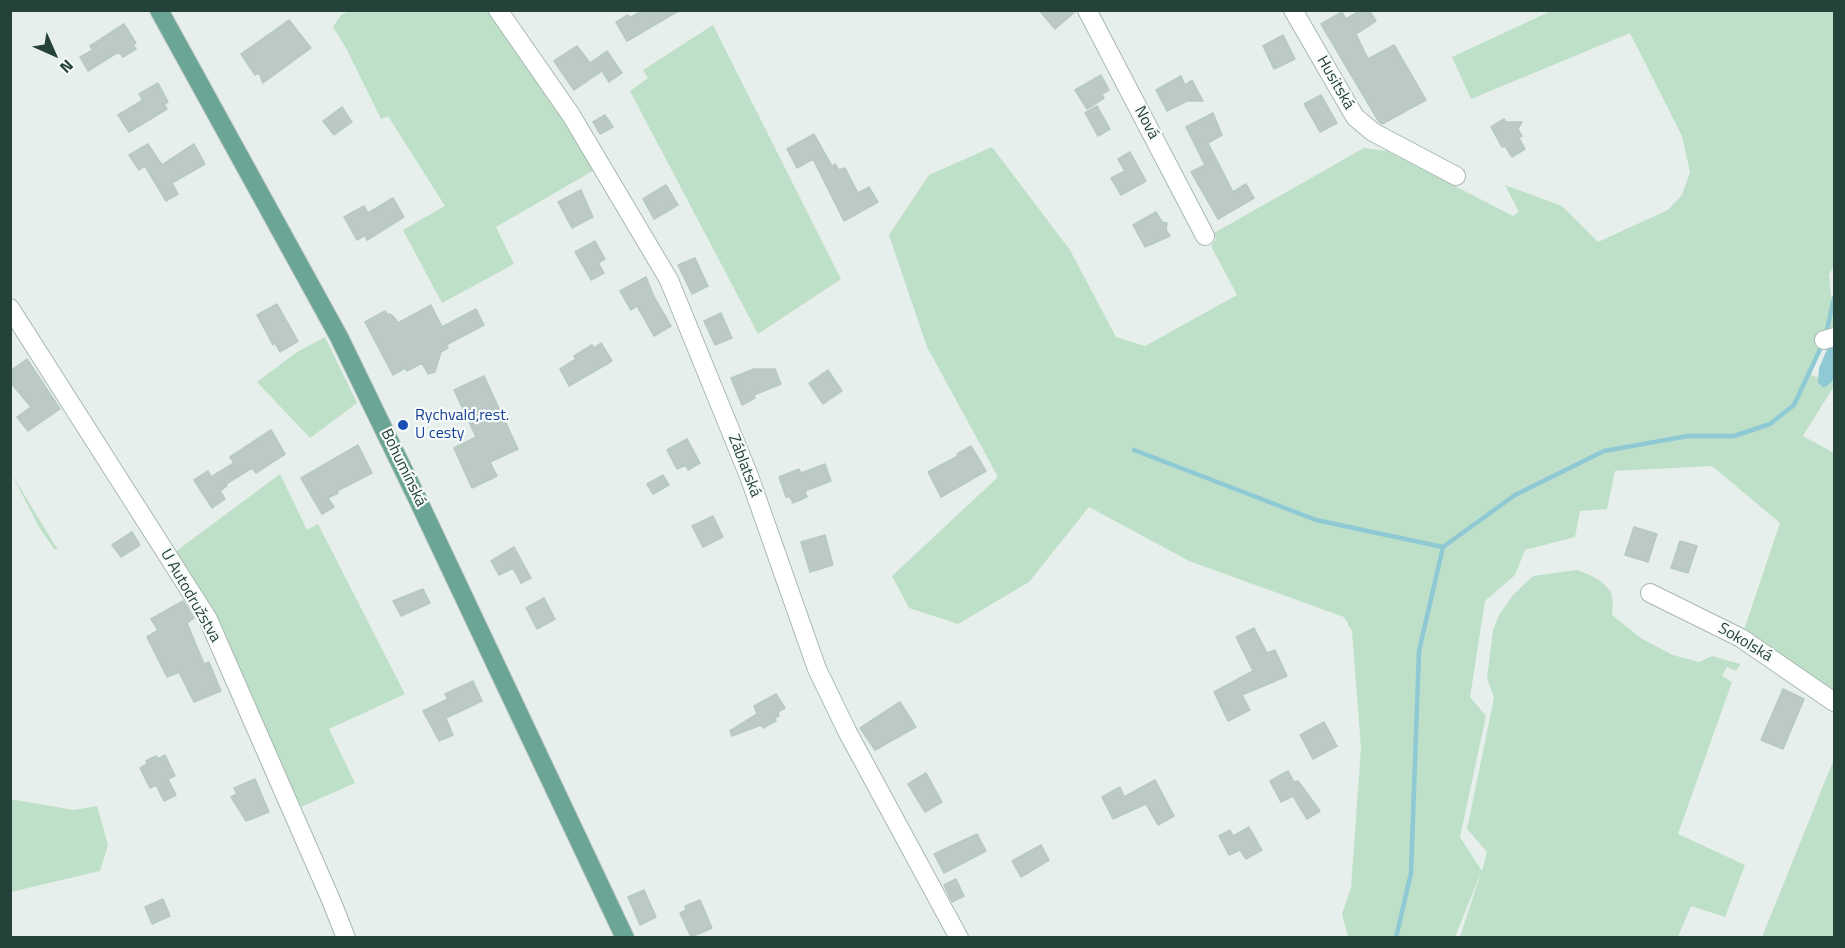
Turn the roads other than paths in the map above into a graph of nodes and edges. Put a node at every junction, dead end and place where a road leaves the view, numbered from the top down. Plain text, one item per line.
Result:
1 (159, 10) edge
2 (498, 10) edge
3 (1087, 10) edge
4 (1293, 10) edge
5 (1456, 176) dead end
6 (1205, 236) dead end
7 (10, 308) edge
8 (1650, 592) dead end
9 (1834, 702) edge
10 (346, 938) edge
11 (625, 938) edge
12 (959, 938) edge

1 - 11 main road, Bohumínská
2 - 12 street, Záblatská
3 - 6 street, Nová
4 - 5 street, Husitská
7 - 10 street, U Autodružstva
8 - 9 street, Sokolská

